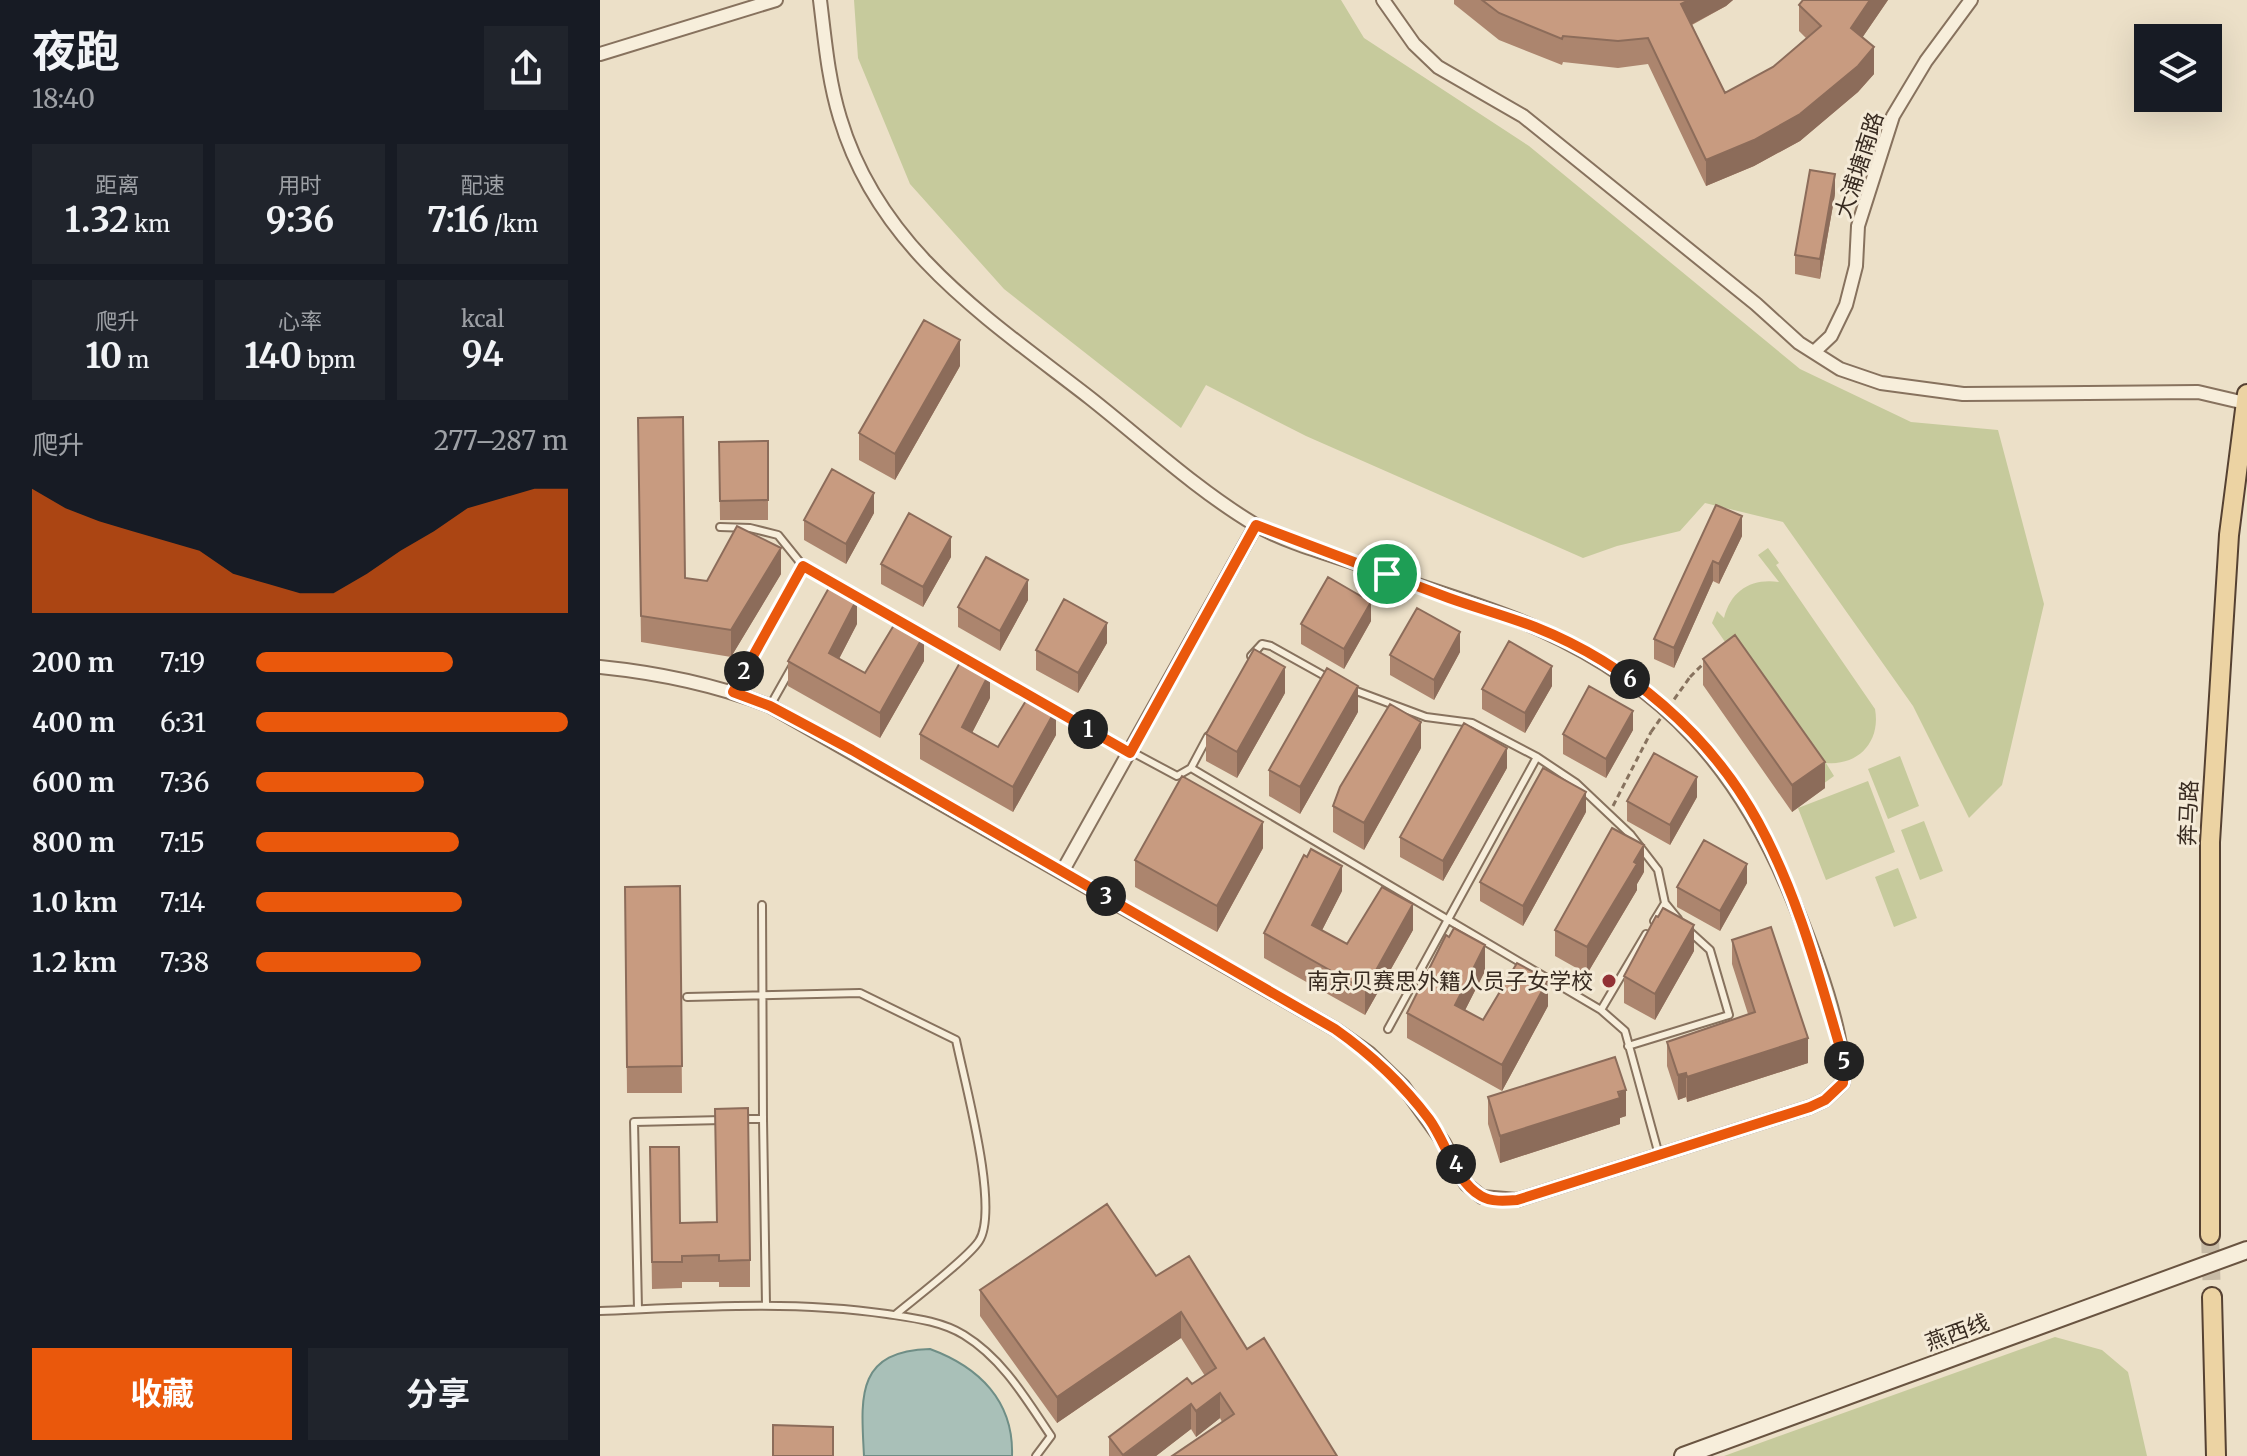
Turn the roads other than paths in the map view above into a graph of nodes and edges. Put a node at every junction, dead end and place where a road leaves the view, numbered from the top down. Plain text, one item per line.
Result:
1 (776, 0) edge
2 (820, 0) edge
3 (1383, 0) edge
4 (1971, 0) edge
5 (600, 54) edge
6 (1814, 352) junction
7 (2246, 399) edge
8 (1256, 525) junction
9 (720, 527) dead end
10 (803, 566) junction
11 (837, 587) junction
12 (830, 600) edge
13 (800, 653) edge
14 (1248, 663) edge
15 (600, 667) edge
16 (733, 692) junction
17 (770, 706) junction
18 (1212, 729) edge
19 (1130, 753) junction
20 (1537, 757) junction
21 (1191, 768) junction
22 (1062, 872) junction
23 (1665, 903) junction
24 (762, 905) dead end
25 (1448, 919) junction
26 (763, 994) junction
27 (687, 997) dead end
28 (1601, 1010) junction
29 (1388, 1029) dead end
30 (1628, 1046) junction
31 (763, 1119) junction
32 (1659, 1155) junction
33 (2210, 1235) tunnel mouth
34 (2247, 1250) edge
35 (2212, 1297) tunnel mouth
36 (766, 1305) junction
37 (638, 1309) junction
38 (600, 1311) edge
39 (895, 1315) junction
40 (1036, 1456) edge
41 (1683, 1456) edge
42 (2216, 1456) edge

1 - 5 street
2 - 8 street
3 - 6 street
4 - 6 street, 大浦塘南路
6 - 7 street
7 - 33 main road, 奔马路
8 - 19 street
8 - 32 street
9 - 10 lane
10 - 11 lane
10 - 16 lane
11 - 12 lane
11 - 19 lane
13 - 17 lane
14 - 20 lane
15 - 16 street
16 - 17 street
17 - 22 street
18 - 21 lane
19 - 21 lane
19 - 22 street
20 - 23 lane
20 - 25 lane
21 - 25 lane
22 - 32 street
23 - 28 lane
23 - 30 lane
24 - 26 lane
25 - 28 lane
25 - 29 lane
26 - 27 lane
26 - 31 lane
26 - 39 lane
28 - 30 lane
30 - 32 lane
31 - 36 lane
31 - 37 lane
34 - 41 main road, 燕西线
35 - 42 main road
36 - 37 lane
36 - 39 lane
37 - 38 lane
39 - 40 lane

